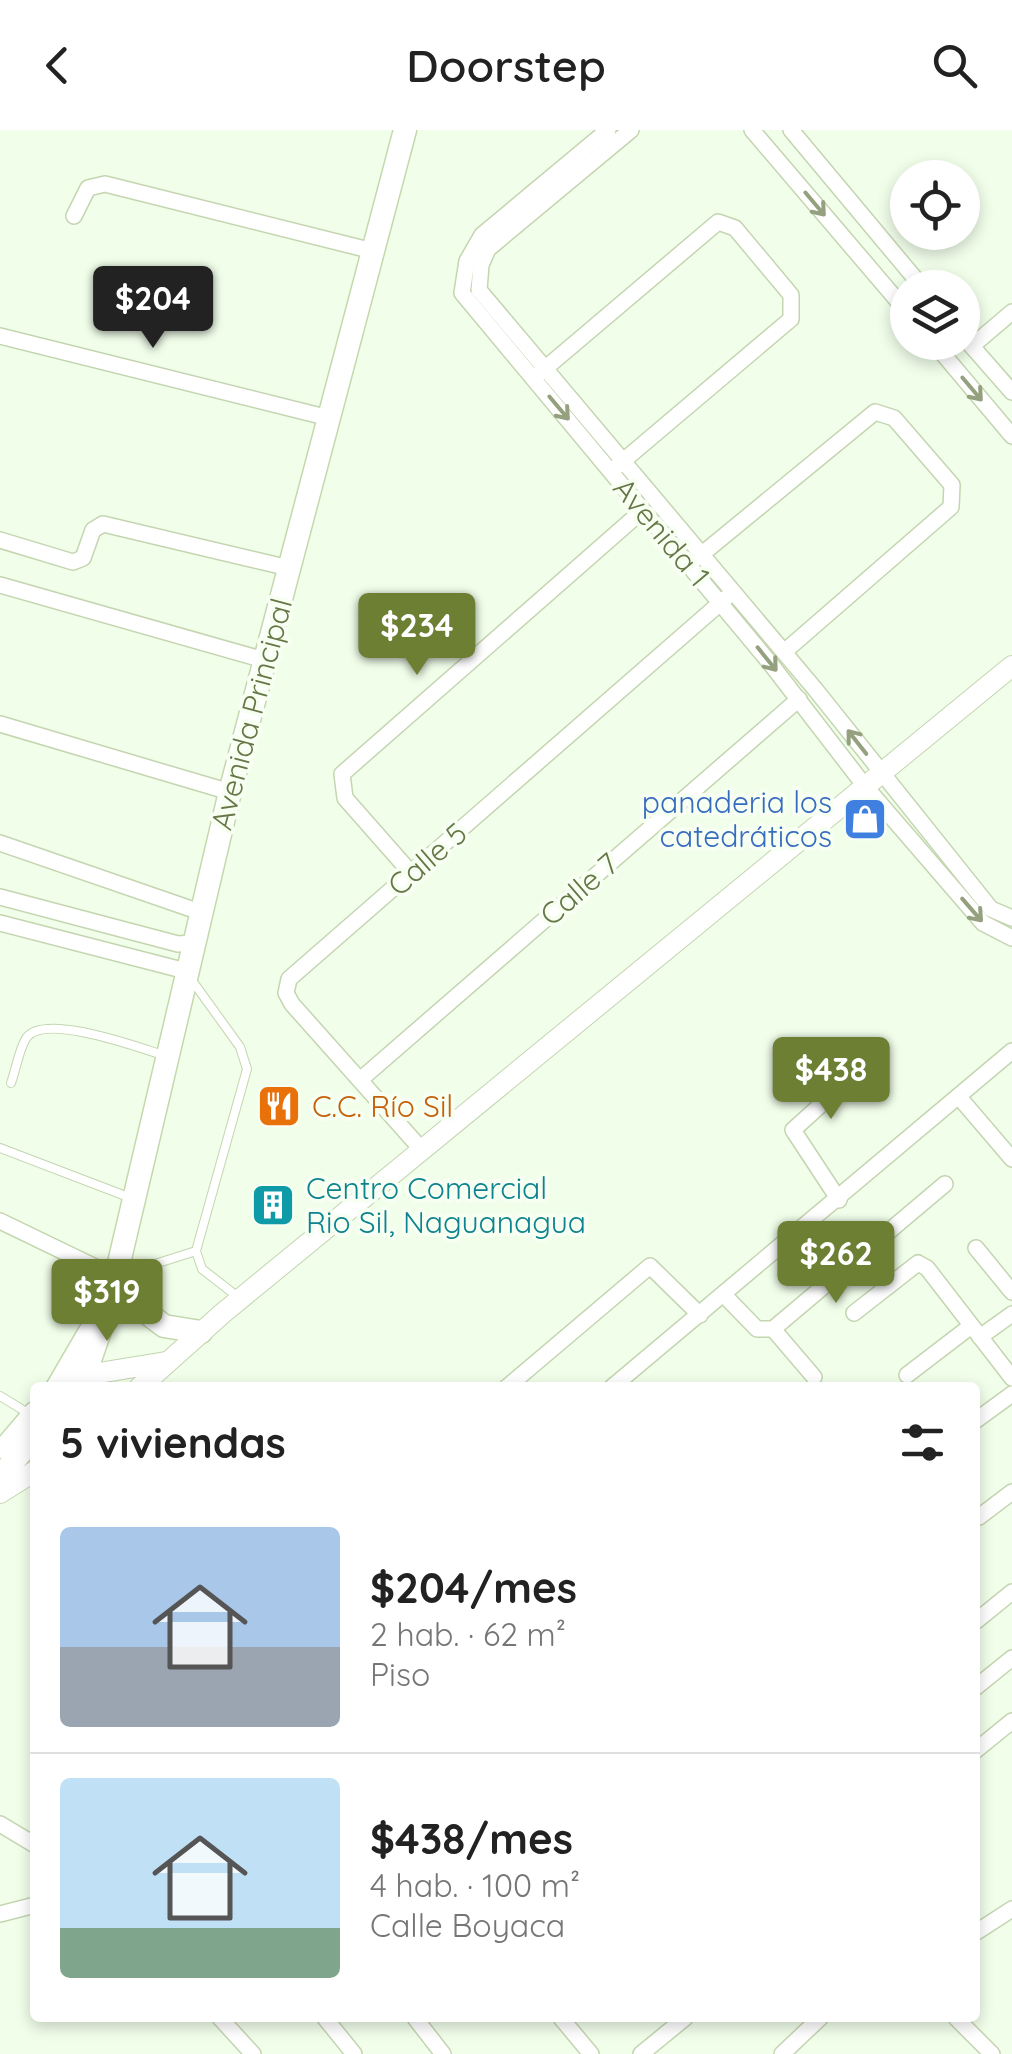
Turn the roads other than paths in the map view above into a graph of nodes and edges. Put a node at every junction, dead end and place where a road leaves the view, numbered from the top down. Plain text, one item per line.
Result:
1 (405, 130) edge
2 (608, 130) edge
3 (632, 130) edge
4 (752, 130) edge
5 (791, 130) edge
6 (74, 216) dead end
7 (373, 251) junction
8 (907, 270) edge
9 (890, 291) edge
10 (1012, 312) edge
11 (980, 333) edge
12 (0, 336) edge
13 (980, 356) edge
14 (948, 360) edge
15 (540, 373) junction
16 (1012, 392) edge
17 (329, 418) junction
18 (1012, 436) edge
19 (616, 466) junction
20 (643, 510) junction
21 (0, 540) edge
22 (696, 560) junction
23 (289, 568) junction
24 (0, 586) edge
25 (726, 598) junction
26 (784, 652) junction
27 (264, 660) junction
28 (1012, 666) edge
29 (799, 698) junction
30 (0, 724) edge
31 (872, 779) junction
32 (230, 792) junction
33 (0, 843) edge
34 (411, 873) junction
35 (0, 896) edge
36 (200, 912) junction
37 (1012, 918) edge
38 (0, 924) edge
39 (1012, 938) edge
40 (192, 942) junction
41 (186, 972) junction
42 (1012, 1051) edge
43 (878, 1052) dead end
44 (166, 1056) junction
45 (360, 1080) junction
46 (11, 1082) dead end
47 (959, 1097) junction
48 (0, 1148) edge
49 (422, 1150) junction
50 (1012, 1159) edge
51 (945, 1184) dead end
52 (134, 1199) junction
53 (839, 1200) junction
54 (0, 1221) edge
55 (976, 1248) dead end
56 (196, 1252) junction
57 (113, 1288) junction
58 (1012, 1292) edge
59 (724, 1295) junction
60 (241, 1299) junction
61 (854, 1313) dead end
62 (1012, 1314) edge
63 (700, 1315) junction
64 (773, 1329) junction
65 (976, 1331) junction
66 (201, 1332) junction
67 (166, 1362) junction
68 (907, 1375) dead end
69 (814, 1377) dead end
70 (1012, 1378) edge
71 (70, 1382) edge
72 (147, 1382) edge
73 (513, 1382) edge
74 (618, 1382) edge
75 (1012, 1394) edge
76 (0, 1396) edge
77 (980, 1417) edge
78 (30, 1419) edge
79 (30, 1426) edge
80 (30, 1429) edge
81 (0, 1453) edge
82 (30, 1474) edge
83 (0, 1478) edge
84 (1012, 1492) edge
85 (0, 1493) edge
86 (980, 1516) edge
87 (1012, 1592) edge
88 (980, 1618) edge
89 (1012, 1658) edge
90 (980, 1684) edge
91 (1012, 1721) edge
92 (980, 1746) edge
93 (0, 1824) edge
94 (30, 1842) edge
95 (30, 1905) edge
96 (1012, 1909) edge
97 (0, 1914) edge
98 (980, 1930) edge
99 (224, 2022) edge
100 (335, 2022) edge
101 (418, 2022) edge
102 (564, 2022) edge
103 (680, 2022) edge
104 (816, 2022) edge
105 (960, 2022) edge
106 (253, 2054) edge
107 (354, 2054) edge
108 (443, 2054) edge
109 (591, 2054) edge
110 (641, 2054) edge
111 (782, 2054) edge
112 (992, 2054) edge

1 - 7 main road, Avenida Principal
2 - 15 street, Avenida 1
3 - 15 street, Avenida 1
4 -> 9 street
5 - 8 street
6 - 7 street
7 - 17 main road, Avenida Principal
10 - 11 street
12 - 17 street
13 - 16 street
14 -> 18 street
15 - 19 street, Avenida 1
15 - 19 street
17 - 23 main road, Avenida Principal
19 - 20 street, Avenida 1
19 - 22 street, Avenida 1
20 - 22 street, Avenida 1
20 - 34 street
21 - 23 street
22 - 25 street, Avenida 1
22 - 26 street
23 - 27 main road, Avenida Principal
24 - 27 street
25 - 26 street, Avenida 1
25 -> 29 street, Avenida 1
25 - 34 street, Calle 5
31 -> 26 street, Avenida 1
27 - 32 main road, Avenida Principal
28 - 31 street
29 - 31 street, Avenida 1
29 - 45 street, Calle 7
30 - 32 street
31 - 37 street, Avenida 1
31 -> 39 street, Avenida 1
31 - 49 street
32 - 36 main road, Avenida Principal
33 - 36 street
34 - 45 street, Calle 5
35 - 40 street
36 - 40 main road, Avenida Principal
38 - 41 street
40 - 41 main road, Avenida Principal
41 - 44 main road, Avenida Principal
41 - 56 lane
42 - 47 street
43 - 53 street
44 - 46 lane
44 - 52 main road, Avenida Principal
45 - 49 street, Calle 5
47 - 50 street
47 - 53 street
48 - 52 lane
49 - 60 street
51 - 64 street
52 - 57 main road, Avenida Principal
53 - 59 street
54 - 57 street
55 - 58 street
56 - 57 lane
56 - 60 lane
57 - 66 main road
57 - 71 main road, Avenida Principal
59 - 63 street
59 - 64 street
60 - 66 street
61 - 65 street
62 - 65 street
63 - 73 street
63 - 74 street
64 - 69 street
65 - 68 street
65 - 70 street
66 - 67 street
67 - 71 street
67 - 72 street
75 - 77 street
76 - 78 lane
79 - 81 main road
80 - 83 main road
82 - 85 street
84 - 86 street
87 - 88 street
89 - 90 street
91 - 92 street
93 - 94 street
95 - 97 street
96 - 98 street
99 - 106 street
100 - 107 street
101 - 108 street
102 - 109 street
103 - 110 street
104 - 111 street
105 - 112 street

